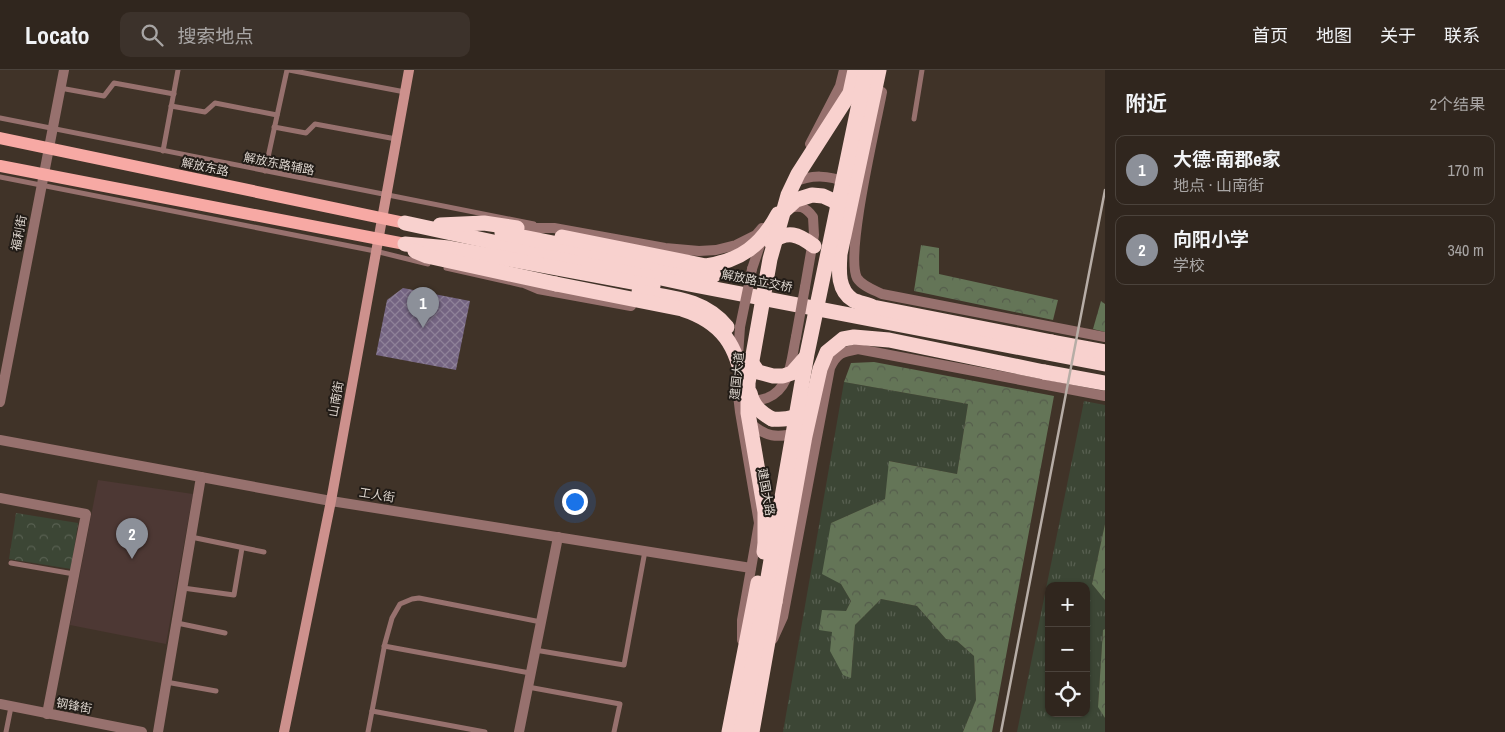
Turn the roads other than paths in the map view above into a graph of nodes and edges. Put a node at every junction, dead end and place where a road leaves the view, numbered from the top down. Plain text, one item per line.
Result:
1 (64, 70) edge
2 (178, 70) edge
3 (288, 70) edge
4 (409, 70) edge
5 (844, 70) edge
6 (855, 70) edge
7 (866, 70) edge
8 (879, 70) edge
9 (886, 70) edge
10 (922, 70) edge
11 (60, 88) junction
12 (405, 92) junction
13 (174, 94) junction
14 (171, 106) junction
15 (277, 115) junction
16 (0, 118) edge
17 (914, 119) dead end
18 (274, 127) junction
19 (52, 128) junction
20 (0, 138) edge
21 (396, 139) junction
22 (49, 148) junction
23 (163, 150) junction
24 (0, 166) edge
25 (264, 171) junction
26 (0, 177) edge
27 (42, 180) junction
28 (787, 191) junction
29 (385, 196) junction
30 (861, 204) junction
31 (784, 211) junction
32 (381, 218) junction
33 (768, 221) junction
34 (405, 223) junction
35 (847, 224) junction
36 (448, 225) junction
37 (558, 232) junction
38 (405, 244) junction
39 (376, 245) junction
40 (422, 246) junction
41 (432, 264) dead end
42 (442, 267) dead end
43 (500, 273) junction
44 (824, 278) junction
45 (538, 289) junction
46 (1105, 337) edge
47 (1105, 352) edge
48 (807, 354) junction
49 (1105, 364) edge
50 (736, 367) junction
51 (1105, 371) edge
52 (1105, 383) edge
53 (743, 386) junction
54 (1105, 396) edge
55 (0, 402) edge
56 (817, 408) junction
57 (744, 412) junction
58 (0, 440) edge
59 (201, 477) junction
60 (0, 498) edge
61 (331, 500) junction
62 (191, 537) junction
63 (558, 537) junction
64 (242, 548) junction
65 (645, 551) junction
66 (264, 552) dead end
67 (11, 563) dead end
68 (751, 568) junction
69 (74, 574) junction
70 (182, 588) junction
71 (541, 622) junction
72 (176, 623) junction
73 (225, 633) dead end
74 (384, 646) junction
75 (536, 650) junction
76 (765, 659) junction
77 (743, 660) junction
78 (531, 673) junction
79 (166, 682) junction
80 (528, 687) junction
81 (216, 691) dead end
82 (0, 704) edge
83 (11, 707) junction
84 (372, 711) junction
85 (47, 714) junction
86 (6, 732) edge
87 (142, 732) edge
88 (158, 732) edge
89 (284, 732) edge
90 (368, 732) edge
91 (485, 732) edge
92 (520, 732) edge
93 (614, 732) edge
94 (729, 732) edge
95 (741, 732) edge
96 (752, 732) edge

1 - 11 street, 福利街
2 - 13 lane
3 - 12 lane
3 - 15 lane
4 - 12 main road, 山南街
5 - 28 street
6 - 28 highway, 建国大道, bridge
7 - 44 highway, bridge
8 - 35 highway, bridge
9 - 30 street
10 - 17 lane
11 - 13 lane
11 - 19 street, 福利街
12 - 21 main road, 山南街
13 - 14 lane
14 - 15 lane
14 - 23 lane
15 - 18 lane
16 - 19 lane, 解放东路辅路
18 - 21 lane
18 - 25 lane
19 - 22 street, 福利街
19 - 23 lane, 解放东路辅路
20 - 22 main road, 解放东路
21 - 29 main road, 山南街
22 - 27 street, 福利街
22 - 32 main road, 解放东路
23 - 25 lane, 解放东路辅路
24 - 27 main road
25 - 29 lane, 解放东路辅路
26 - 27 lane
27 - 39 main road
27 - 55 street, 福利街
28 - 30 street
28 - 31 highway, 建国大道, bridge
28 - 33 street
28 - 37 highway, bridge
29 - 32 main road, 山南街
29 - 37 lane, 解放东路辅路
30 - 46 street
31 - 35 highway, bridge
31 - 53 highway, 建国大道, bridge
32 - 34 main road, 解放东路
32 - 39 main road, 山南街
33 - 37 street
33 - 50 street, bridge
33 - 53 street, bridge
34 - 36 highway
34 - 49 highway, 解放路立交桥
35 - 47 highway, bridge
36 - 37 highway
36 - 44 highway, bridge
38 - 39 main road
38 - 40 highway, 解放路立交桥
38 - 43 highway
39 - 41 lane
39 - 61 main road, 山南街
40 - 48 highway, bridge
40 - 51 highway, 解放路立交桥
42 - 45 lane
43 - 45 street
43 - 57 highway, bridge
44 - 48 highway, bridge
45 - 50 street
48 - 95 highway, bridge
50 - 53 street
52 - 56 highway, bridge
53 - 56 highway, bridge
53 - 57 highway, 建国大道, bridge
54 - 56 street
56 - 57 street
56 - 76 highway, bridge
56 - 76 street
57 - 68 street, 建国大路
57 - 77 highway, 建国大道, bridge
58 - 59 street, 工人街
59 - 61 street, 工人街
59 - 62 street
60 - 69 street
61 - 63 street, 工人街
61 - 89 main road, 山南街
62 - 64 lane
62 - 70 street
63 - 65 street, 工人街
63 - 71 street
64 - 66 lane
64 - 70 lane
65 - 68 street, 工人街
65 - 75 lane
67 - 69 lane
68 - 77 street, 建国大路
69 - 85 street
70 - 72 street
71 - 74 lane
71 - 75 street
72 - 73 lane
72 - 79 street
74 - 78 lane
74 - 84 lane
75 - 78 street
76 - 96 highway
77 - 94 highway, 建国大道
78 - 80 street
79 - 81 lane
79 - 88 street
80 - 92 street
80 - 93 lane
82 - 83 street, 钢锋街
83 - 85 street, 钢锋街
83 - 86 lane
84 - 90 lane
84 - 91 lane
85 - 87 street, 钢锋街

